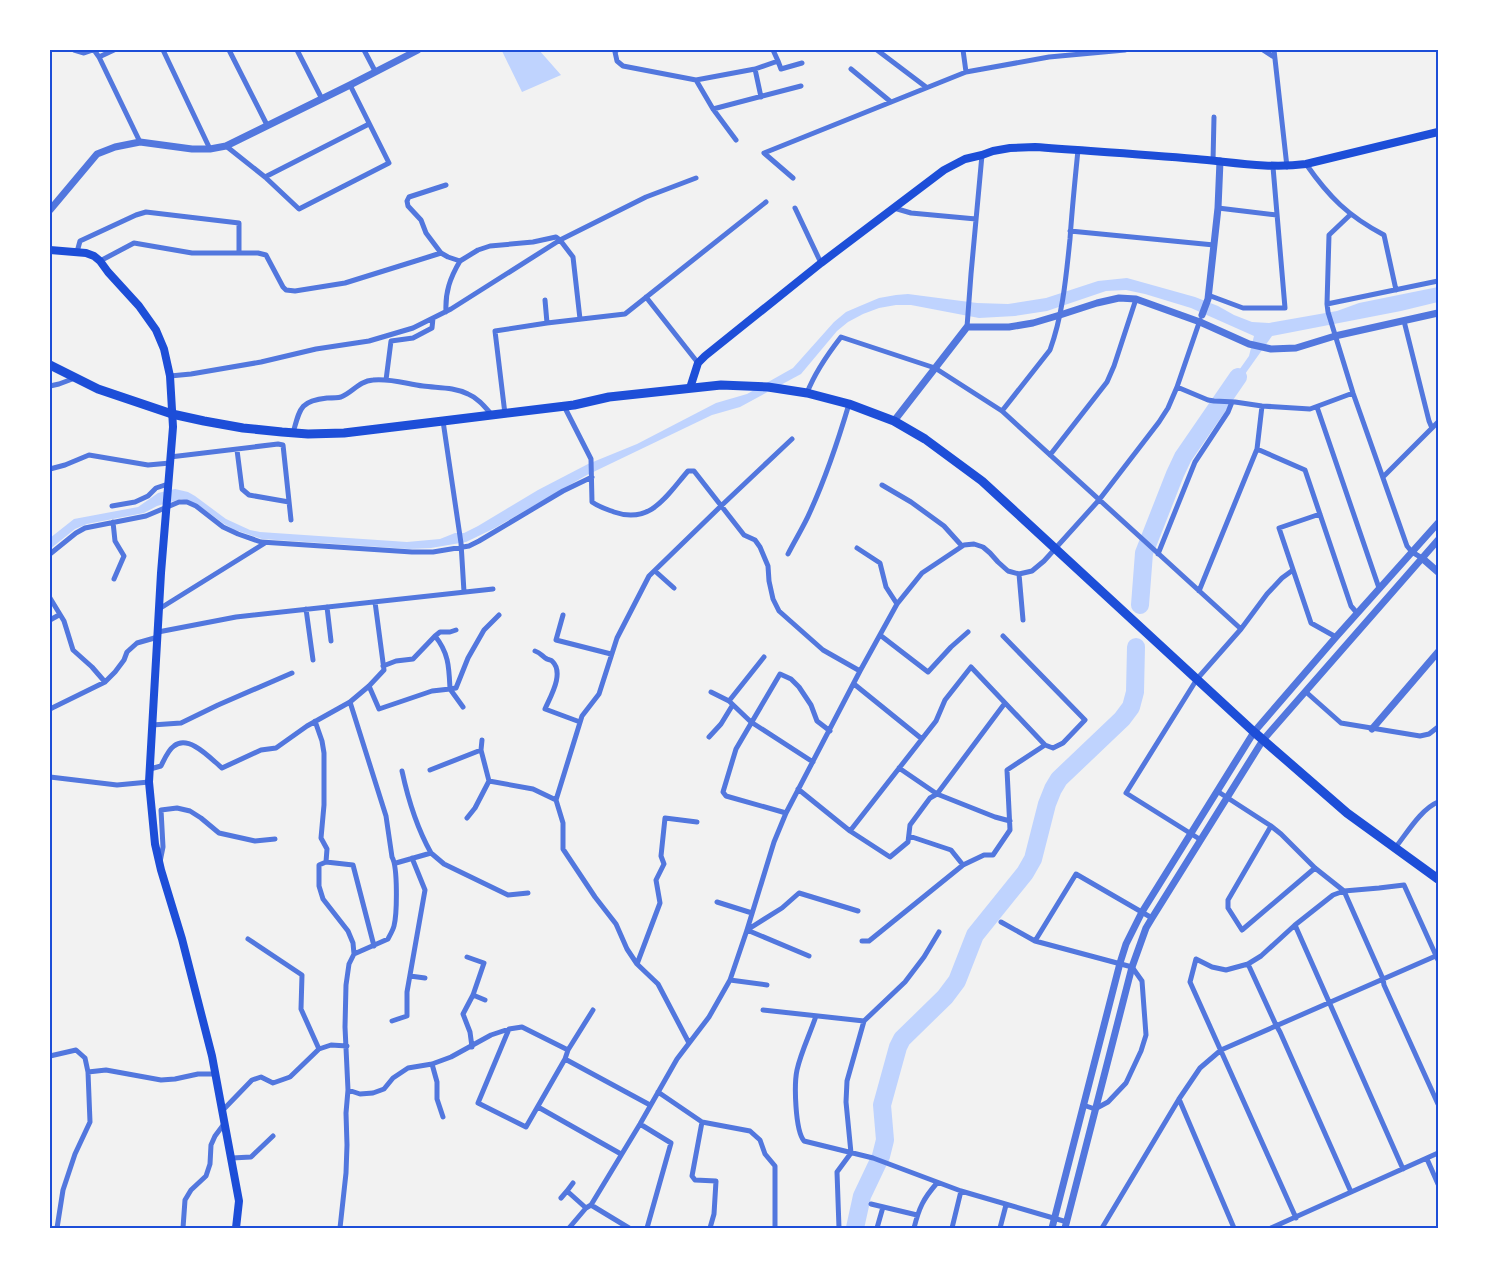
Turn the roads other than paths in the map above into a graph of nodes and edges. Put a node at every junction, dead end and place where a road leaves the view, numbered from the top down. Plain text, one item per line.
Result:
1 (74, 50) edge
2 (94, 50) edge
3 (114, 50) edge
4 (163, 50) edge
5 (229, 50) edge
6 (297, 50) edge
7 (364, 50) edge
8 (418, 50) edge
9 (617, 50) edge
10 (773, 50) edge
11 (880, 50) edge
12 (963, 50) edge
13 (1125, 50) edge
14 (1263, 50) edge
15 (1274, 50) edge
16 (99, 57) junction
17 (1274, 57) junction
18 (778, 61) junction
19 (802, 63) dead end
20 (754, 69) junction
21 (851, 69) dead end
22 (375, 71) junction
23 (966, 72) junction
24 (696, 80) junction
25 (350, 85) junction
26 (801, 86) dead end
27 (926, 87) junction
28 (761, 97) junction
29 (322, 99) junction
30 (891, 102) junction
31 (713, 109) junction
32 (1214, 117) dead end
33 (369, 124) junction
34 (267, 125) junction
35 (1438, 132) edge
36 (736, 140) dead end
37 (140, 142) junction
38 (226, 146) junction
39 (210, 149) junction
40 (1078, 150) junction
41 (982, 155) junction
42 (1217, 161) junction
43 (1306, 164) junction
44 (1273, 166) junction
45 (1287, 166) junction
46 (265, 177) junction
47 (696, 178) dead end
48 (793, 178) dead end
49 (446, 185) dead end
50 (766, 202) dead end
51 (795, 208) dead end
52 (894, 208) junction
53 (1218, 208) junction
54 (50, 210) edge
55 (1277, 215) junction
56 (1350, 215) junction
57 (976, 219) junction
58 (1070, 231) junction
59 (560, 240) junction
60 (1214, 245) junction
61 (50, 250) edge
62 (77, 252) junction
63 (441, 252) junction
64 (239, 253) junction
65 (100, 261) junction
66 (460, 261) junction
67 (821, 263) junction
68 (1438, 281) edge
69 (1396, 290) junction
70 (646, 297) junction
71 (1208, 297) junction
72 (1136, 299) junction
73 (544, 300) dead end
74 (1327, 304) junction
75 (446, 312) junction
76 (1061, 313) junction
77 (1438, 313) edge
78 (433, 318) junction
79 (1201, 318) junction
80 (580, 319) junction
81 (1404, 321) junction
82 (547, 323) junction
83 (967, 327) junction
84 (1334, 333) junction
85 (698, 363) junction
86 (50, 365) edge
87 (935, 368) junction
88 (170, 376) junction
89 (75, 378) junction
90 (386, 380) junction
91 (50, 386) edge
92 (1177, 387) junction
93 (690, 388) junction
94 (807, 393) junction
95 (1353, 393) junction
96 (1230, 402) junction
97 (849, 404) junction
98 (564, 406) junction
99 (1262, 406) junction
100 (1317, 407) junction
101 (1002, 411) junction
102 (172, 414) junction
103 (505, 414) junction
104 (492, 415) junction
105 (894, 421) junction
106 (443, 422) junction
107 (1438, 422) edge
108 (1432, 428) junction
109 (282, 432) junction
110 (293, 433) junction
111 (792, 440) dead end
112 (283, 445) junction
113 (1257, 449) junction
114 (237, 450) junction
115 (1050, 455) junction
116 (170, 460) junction
117 (50, 469) edge
118 (592, 476) junction
119 (1383, 477) junction
120 (882, 485) dead end
121 (168, 486) junction
122 (1099, 500) junction
123 (289, 502) junction
124 (167, 504) junction
125 (721, 506) junction
126 (112, 507) dead end
127 (1320, 514) junction
128 (291, 520) dead end
129 (113, 522) junction
130 (1438, 523) edge
131 (1438, 540) edge
132 (265, 543) junction
133 (461, 545) junction
134 (962, 546) junction
135 (857, 548) dead end
136 (1056, 549) junction
137 (1156, 552) junction
138 (1412, 552) junction
139 (50, 554) edge
140 (788, 554) dead end
141 (1422, 558) junction
142 (1293, 570) junction
143 (655, 571) junction
144 (1438, 572) edge
145 (1019, 574) junction
146 (114, 579) dead end
147 (674, 588) dead end
148 (1379, 588) junction
149 (493, 589) dead end
150 (1199, 591) junction
151 (464, 592) junction
152 (50, 598) edge
153 (375, 602) junction
154 (897, 604) junction
155 (327, 607) junction
156 (159, 609) junction
157 (306, 609) junction
158 (1357, 613) junction
159 (59, 615) junction
160 (499, 615) dead end
161 (563, 615) dead end
162 (50, 620) edge
163 (1023, 620) dead end
164 (1241, 629) junction
165 (456, 630) dead end
166 (968, 632) dead end
167 (158, 635) junction
168 (880, 635) junction
169 (435, 636) junction
170 (1003, 636) dead end
171 (1336, 637) junction
172 (331, 641) dead end
173 (535, 651) dead end
174 (1438, 652) edge
175 (611, 654) junction
176 (764, 657) dead end
177 (313, 660) dead end
178 (383, 666) junction
179 (860, 671) junction
180 (292, 673) dead end
181 (1197, 679) junction
182 (105, 682) junction
183 (854, 684) junction
184 (369, 686) junction
185 (450, 689) junction
186 (711, 692) dead end
187 (1306, 692) junction
188 (350, 702) junction
189 (1005, 703) junction
190 (730, 704) junction
191 (463, 707) dead end
192 (50, 709) edge
193 (315, 721) junction
194 (580, 722) junction
195 (751, 722) junction
196 (153, 725) junction
197 (1372, 729) junction
198 (1438, 729) edge
199 (830, 731) junction
200 (1254, 732) junction
201 (709, 737) dead end
202 (922, 739) junction
203 (482, 740) dead end
204 (1263, 740) junction
205 (1045, 745) junction
206 (481, 750) junction
207 (813, 762) junction
208 (898, 768) junction
209 (150, 769) junction
210 (429, 770) dead end
211 (402, 771) dead end
212 (50, 777) edge
213 (489, 781) junction
214 (149, 782) junction
215 (798, 789) junction
216 (1217, 791) junction
217 (937, 794) junction
218 (1228, 797) junction
219 (556, 800) junction
220 (1438, 802) edge
221 (786, 813) junction
222 (467, 818) dead end
223 (1010, 821) junction
224 (697, 822) dead end
225 (1271, 826) junction
226 (850, 831) junction
227 (1191, 834) junction
228 (909, 836) junction
229 (275, 839) dead end
230 (1202, 840) junction
231 (1395, 848) junction
232 (431, 853) junction
233 (412, 858) junction
234 (326, 862) junction
235 (159, 863) junction
236 (396, 863) junction
237 (963, 865) junction
238 (1315, 868) junction
239 (1438, 879) edge
240 (1344, 891) junction
241 (528, 893) dead end
242 (717, 902) dead end
243 (858, 911) dead end
244 (1142, 912) junction
245 (752, 913) junction
246 (1152, 918) junction
247 (1001, 922) dead end
248 (1295, 925) junction
249 (747, 930) junction
250 (939, 932) dead end
251 (248, 939) dead end
252 (862, 940) dead end
253 (1035, 941) junction
254 (374, 946) junction
255 (354, 954) junction
256 (809, 956) dead end
257 (467, 957) dead end
258 (1438, 957) edge
259 (1120, 963) junction
260 (637, 964) junction
261 (1248, 964) junction
262 (1132, 967) junction
263 (410, 976) junction
264 (425, 978) dead end
265 (730, 980) junction
266 (1383, 980) junction
267 (767, 985) dead end
268 (473, 995) junction
269 (485, 1000) dead end
270 (1329, 1003) junction
271 (593, 1010) dead end
272 (763, 1010) dead end
273 (816, 1016) junction
274 (392, 1021) dead end
275 (864, 1021) junction
276 (1276, 1025) junction
277 (510, 1029) junction
278 (689, 1043) junction
279 (347, 1046) junction
280 (472, 1047) junction
281 (319, 1049) junction
282 (568, 1050) junction
283 (1221, 1050) junction
284 (50, 1056) edge
285 (565, 1059) junction
286 (432, 1064) junction
287 (88, 1072) junction
288 (215, 1074) junction
289 (348, 1090) junction
290 (658, 1092) junction
291 (1179, 1099) junction
292 (1438, 1104) edge
293 (650, 1105) junction
294 (1083, 1105) junction
295 (538, 1107) junction
296 (1095, 1109) junction
297 (222, 1112) junction
298 (443, 1117) dead end
299 (702, 1122) junction
300 (224, 1124) junction
301 (640, 1124) junction
302 (273, 1136) dead end
303 (851, 1153) junction
304 (1438, 1153) edge
305 (621, 1154) junction
306 (232, 1158) junction
307 (1427, 1159) junction
308 (1403, 1169) junction
309 (573, 1183) dead end
310 (937, 1183) junction
311 (1438, 1185) edge
312 (567, 1191) junction
313 (961, 1191) junction
314 (1351, 1192) junction
315 (561, 1198) dead end
316 (871, 1204) dead end
317 (1006, 1205) junction
318 (588, 1207) junction
319 (883, 1207) junction
320 (917, 1215) junction
321 (1055, 1218) junction
322 (1296, 1218) junction
323 (1066, 1225) edge
324 (57, 1228) edge
325 (183, 1228) edge
326 (236, 1228) edge
327 (340, 1228) edge
328 (569, 1228) edge
329 (629, 1228) edge
330 (647, 1228) edge
331 (710, 1228) edge
332 (775, 1228) edge
333 (838, 1228) edge
334 (877, 1228) edge
335 (914, 1228) edge
336 (952, 1228) edge
337 (1000, 1228) edge
338 (1053, 1228) edge
339 (1102, 1228) edge
340 (1234, 1228) edge
341 (1271, 1228) edge

1 - 2 street
2 - 16 street
3 - 16 street
4 - 39 street
5 - 34 street
6 - 29 street
7 - 22 street
8 - 22 street
9 - 24 street
10 - 18 street
11 - 27 street
12 - 23 street
13 - 23 street
14 - 17 street
15 - 17 street
16 - 37 street
17 - 45 street
18 - 19 street
18 - 20 street
20 - 24 street
20 - 28 street
21 - 30 street
22 - 25 street
23 - 27 street
24 - 31 street
25 - 29 street
25 - 33 street
26 - 28 street
27 - 30 street
28 - 31 street
29 - 34 street
30 - 48 street
31 - 36 street
32 - 42 street
33 - 46 street
33 - 46 street
34 - 38 street
35 - 43 main road
37 - 39 street
37 - 54 street
38 - 39 street
38 - 46 street
40 - 41 main road
40 - 42 main road
40 - 58 street
41 - 52 main road
41 - 57 street
42 - 44 main road
42 - 53 street
43 - 45 main road
43 - 56 street
44 - 45 main road
44 - 55 street
47 - 59 street
49 - 63 street
50 - 70 street
51 - 67 street
52 - 57 street
52 - 67 main road
53 - 55 street
53 - 60 street
55 - 71 street
56 - 69 street
56 - 74 street
57 - 83 street
58 - 60 street
58 - 76 street
59 - 66 street
59 - 75 street
59 - 80 street
60 - 71 street
61 - 62 main road
62 - 64 street
62 - 65 main road
63 - 64 street
63 - 66 street
64 - 65 street
65 - 88 main road
66 - 75 street
67 - 85 main road
68 - 69 street
69 - 74 street
70 - 80 street
70 - 85 street
71 - 79 street
72 - 76 street
72 - 79 street
72 - 115 street
73 - 82 street
74 - 84 street
75 - 78 street
76 - 83 street
76 - 101 street
77 - 81 street
78 - 88 street
78 - 90 street
79 - 84 street
79 - 92 street
80 - 82 street
81 - 84 street
81 - 108 street
82 - 103 street
83 - 87 street
84 - 95 street
85 - 93 main road
86 - 89 highway
87 - 94 street
87 - 101 street
87 - 105 street
88 - 102 main road
89 - 91 street
89 - 102 highway
90 - 104 street
90 - 110 street
92 - 96 street
92 - 122 street
93 - 94 highway
93 - 98 highway
94 - 97 highway
95 - 100 street
95 - 119 street
96 - 99 street
96 - 137 street
97 - 105 highway
97 - 140 street
98 - 103 highway
98 - 118 street
99 - 100 street
99 - 113 street
100 - 148 street
101 - 115 street
102 - 109 highway
102 - 116 main road
103 - 104 highway
104 - 106 highway
105 - 136 highway
106 - 110 highway
106 - 133 street
107 - 108 street
108 - 119 street
109 - 110 highway
109 - 112 street
111 - 125 street
112 - 114 street
112 - 123 street
113 - 127 street
113 - 150 street
114 - 116 street
114 - 123 street
115 - 122 street
116 - 117 street
116 - 121 main road
118 - 125 street
118 - 133 street
119 - 138 street
120 - 134 street
121 - 124 main road
121 - 126 street
122 - 136 street
122 - 137 street
123 - 128 street
124 - 129 street
124 - 132 street
124 - 156 main road
125 - 143 street
125 - 179 street
127 - 142 street
127 - 158 street
129 - 139 street
129 - 146 street
130 - 138 street
131 - 141 street
132 - 133 street
132 - 156 street
133 - 151 street
134 - 145 street
134 - 154 street
135 - 154 street
136 - 145 street
136 - 181 highway
137 - 150 street
138 - 141 street
138 - 148 street
141 - 144 street
141 - 187 street
142 - 164 street
142 - 171 street
143 - 147 street
143 - 175 street
145 - 163 street
148 - 158 street
149 - 151 street
150 - 164 street
151 - 153 street
152 - 159 street
153 - 155 street
153 - 178 street
154 - 168 street
155 - 157 street
155 - 172 street
156 - 167 main road
157 - 167 street
157 - 177 street
158 - 171 street
159 - 162 street
159 - 182 street
160 - 185 street
161 - 175 street
164 - 181 street
165 - 169 street
166 - 168 street
167 - 182 street
167 - 196 main road
168 - 179 street
169 - 178 street
169 - 185 street
170 - 205 street
171 - 200 street
173 - 194 street
174 - 197 street
175 - 194 street
176 - 190 street
178 - 184 street
179 - 183 street
180 - 196 street
181 - 200 highway
181 - 227 street
182 - 192 street
183 - 199 street
183 - 202 street
184 - 185 street
184 - 188 street
185 - 191 street
186 - 190 street
187 - 197 street
187 - 204 street
188 - 193 street
188 - 236 street
189 - 202 street
189 - 205 street
189 - 217 street
190 - 195 street
190 - 201 street
193 - 209 street
193 - 234 street
194 - 219 street
195 - 199 street
195 - 207 street
195 - 221 street
196 - 209 main road
197 - 198 street
199 - 207 street
200 - 204 highway
200 - 216 street
202 - 208 street
203 - 206 street
204 - 218 street
204 - 231 highway
205 - 223 street
206 - 210 street
206 - 213 street
207 - 215 street
208 - 217 street
208 - 226 street
209 - 214 main road
211 - 232 street
212 - 214 street
213 - 219 street
213 - 222 street
214 - 235 main road
215 - 221 street
215 - 226 street
216 - 218 street
216 - 227 street
217 - 223 street
217 - 228 street
218 - 225 street
218 - 230 street
219 - 260 street
220 - 231 street
221 - 245 street
223 - 237 street
224 - 260 street
225 - 238 street
225 - 238 street
226 - 228 street
227 - 230 street
227 - 244 street
228 - 237 street
229 - 235 street
230 - 246 street
231 - 239 highway
232 - 233 street
232 - 241 street
233 - 236 street
233 - 263 street
234 - 254 street
234 - 255 street
235 - 288 main road
236 - 254 street
237 - 252 street
238 - 240 street
240 - 248 street
240 - 258 street
240 - 266 street
242 - 245 street
243 - 249 street
244 - 246 street
244 - 253 street
244 - 259 street
245 - 249 street
246 - 262 street
247 - 253 street
248 - 261 street
248 - 270 street
249 - 256 street
249 - 265 street
250 - 275 street
251 - 281 street
253 - 259 street
254 - 255 street
255 - 279 street
257 - 268 street
258 - 266 street
259 - 262 street
259 - 294 street
260 - 278 street
261 - 276 street
261 - 283 street
262 - 296 street
262 - 296 street
263 - 264 street
263 - 274 street
265 - 267 street
265 - 278 street
266 - 270 street
266 - 292 street
268 - 269 street
268 - 280 street
270 - 276 street
270 - 308 street
271 - 282 street
272 - 273 street
273 - 275 street
273 - 303 street
275 - 303 street
276 - 283 street
276 - 314 street
277 - 280 street
277 - 282 street
277 - 295 street
278 - 290 street
279 - 281 street
279 - 289 street
280 - 286 street
281 - 297 street
282 - 285 street
283 - 291 street
283 - 322 street
284 - 287 street
285 - 293 street
285 - 295 street
286 - 289 street
286 - 298 street
287 - 288 street
287 - 324 street
288 - 297 main road
289 - 327 street
290 - 293 street
290 - 299 street
291 - 339 street
291 - 340 street
293 - 301 street
294 - 296 street
294 - 321 street
295 - 305 street
296 - 323 street
297 - 300 main road
299 - 331 street
299 - 332 street
300 - 306 main road
300 - 325 street
301 - 305 street
301 - 330 street
302 - 306 street
303 - 310 street
303 - 333 street
304 - 307 street
305 - 318 street
306 - 326 main road
307 - 308 street
307 - 311 street
308 - 314 street
309 - 312 street
310 - 313 street
310 - 320 street
312 - 315 street
312 - 318 street
313 - 317 street
313 - 336 street
314 - 322 street
316 - 319 street
317 - 321 street
317 - 337 street
318 - 328 street
318 - 329 street
319 - 320 street
319 - 334 street
320 - 335 street
321 - 323 street
321 - 338 street
322 - 341 street

